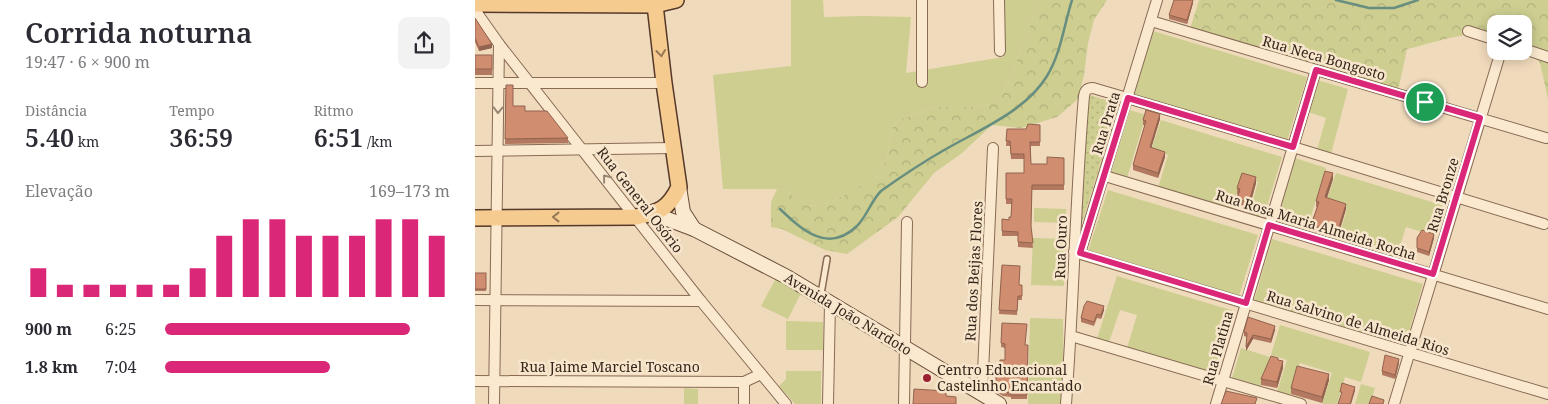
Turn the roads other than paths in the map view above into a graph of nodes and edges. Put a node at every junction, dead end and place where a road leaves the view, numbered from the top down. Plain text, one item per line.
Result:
1 (676, 0) edge
2 (922, 0) edge
3 (999, 0) edge
4 (1157, 0) edge
5 (612, 2) edge
6 (648, 2) edge
7 (475, 4) edge
8 (475, 10) edge
9 (1151, 21) junction
10 (1468, 31) dead end
11 (1487, 37) edge
12 (499, 44) junction
13 (1000, 51) dead end
14 (1532, 52) edge
15 (1548, 57) edge
16 (1498, 60) edge
17 (1316, 70) junction
18 (922, 82) dead end
19 (475, 83) edge
20 (499, 83) junction
21 (531, 83) junction
22 (664, 83) junction
23 (1128, 98) junction
24 (1480, 118) junction
25 (1546, 138) dead end
26 (1293, 147) junction
27 (673, 148) junction
28 (993, 148) dead end
29 (583, 149) junction
30 (475, 150) edge
31 (498, 150) junction
32 (1105, 176) junction
33 (679, 187) junction
34 (1456, 198) junction
35 (654, 214) junction
36 (636, 217) junction
37 (475, 218) edge
38 (497, 218) junction
39 (907, 222) dead end
40 (1544, 224) dead end
41 (1269, 225) junction
42 (694, 229) junction
43 (1077, 253) junction
44 (827, 260) dead end
45 (1433, 274) junction
46 (475, 300) edge
47 (495, 300) junction
48 (825, 300) junction
49 (701, 301) junction
50 (1246, 303) junction
51 (1548, 310) edge
52 (1071, 336) junction
53 (905, 347) junction
54 (1411, 353) junction
55 (761, 374) junction
56 (475, 380) edge
57 (494, 380) junction
58 (1224, 380) junction
59 (744, 382) junction
60 (1548, 394) edge
61 (991, 401) edge
62 (494, 404) edge
63 (745, 404) edge
64 (786, 404) edge
65 (828, 404) edge
66 (904, 404) edge
67 (1067, 404) edge
68 (1216, 404) edge
69 (1301, 404) edge
70 (1394, 404) edge

1 - 6 main road
2 - 18 street
3 - 13 street
4 - 9 street, Rua Prata
5 - 6 main road
5 - 7 main road
6 -> 22 main road
8 - 12 street, Rua General Osório
9 - 17 street, Rua Neca Bongosto
9 - 23 street, Rua Prata
10 - 11 street
12 - 20 street
12 - 21 street, Rua General Osório
14 - 15 street
16 - 24 street, Rua Bronze
17 - 24 street, Rua Neca Bongosto
17 - 26 street, Rua Platina
19 - 20 street
20 - 21 street
20 -> 31 street
21 - 22 street
21 - 29 street, Rua General Osório
22 - 27 main road
23 - 26 street
23 - 32 street, Rua Prata
23 - 43 street, Rua Ouro
24 - 25 street, Rua Neca Bongosto
24 - 34 street, Rua Bronze
26 - 34 street
26 - 41 street, Rua Platina
27 - 29 street
27 - 33 main road
28 - 61 street, Rua dos Beijas Flores
29 - 31 street
36 -> 29 street, Rua General Osório
30 - 31 street
31 - 38 street
32 - 41 street, Rua Rosa Maria Almeida Rocha
32 - 43 street, Rua Prata
33 - 35 main road
33 - 42 street
34 - 40 street
34 - 45 street, Rua Bronze
35 - 36 main road
35 - 42 street, Avenida João Nardoto
36 -> 38 main road
36 - 49 street, Rua General Osório
37 - 38 main road
38 - 47 street
39 - 53 street
41 - 45 street, Rua Rosa Maria Almeida Rocha
41 - 50 street, Rua Platina
42 - 48 street, Avenida João Nardoto
43 - 50 street, Rua Salvino de Almeida Rios
43 - 52 street, Rua Ouro
44 - 48 lane
45 - 51 street, Rua Rosa Maria Almeida Rocha
45 - 54 street, Rua Bronze
46 - 47 street
47 - 49 street
47 - 57 street
48 - 53 street, Avenida João Nardoto
48 - 65 street
49 - 55 street, Rua General Osório
50 - 54 street, Rua Salvino de Almeida Rios
50 - 58 street, Rua Platina
52 - 58 street
52 - 67 street, Rua Ouro
53 - 61 street, Avenida João Nardoto
53 - 66 street
54 - 60 street, Rua Salvino de Almeida Rios
54 - 70 street, Rua Bronze
55 - 59 street
55 - 64 street, Rua General Osório
56 - 57 street, Rua Jaime Marciel Toscano
57 - 59 street, Rua Jaime Marciel Toscano
57 - 62 street
58 - 68 street, Rua Platina
58 - 69 street
59 - 63 street

